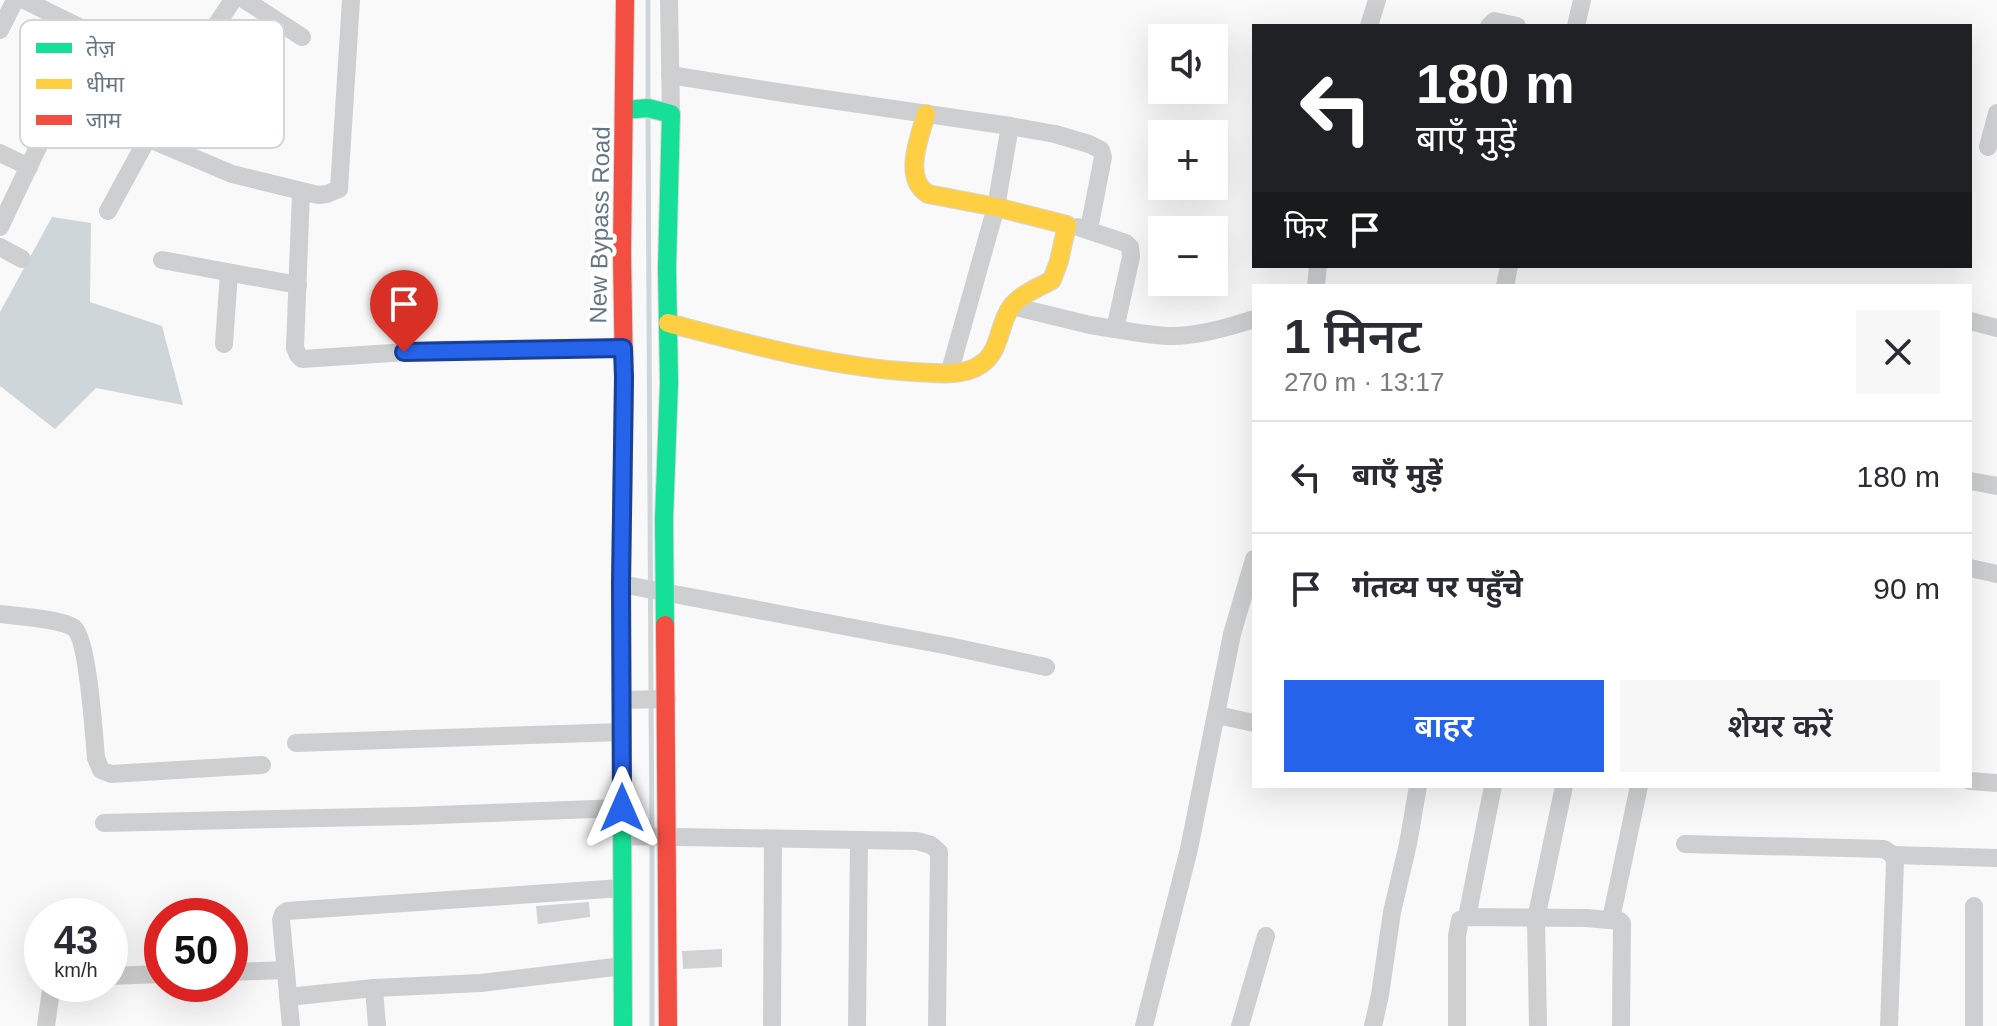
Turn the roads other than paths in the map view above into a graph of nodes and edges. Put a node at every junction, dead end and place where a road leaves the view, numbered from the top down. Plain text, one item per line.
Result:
1 (15, 0) edge
2 (24, 0) edge
3 (245, 0) edge
4 (351, 0) edge
5 (625, 0) edge
6 (669, 0) edge
7 (1377, 0) edge
8 (1582, 0) edge
9 (64, 20) edge
10 (276, 20) edge
11 (1370, 24) edge
12 (1576, 24) edge
13 (284, 25) edge
14 (0, 30) edge
15 (302, 37) dead end
16 (670, 75) junction
17 (648, 110) junction
18 (1997, 113) edge
19 (926, 114) junction
20 (1010, 126) junction
21 (1985, 146) edge
22 (38, 148) edge
23 (142, 148) edge
24 (171, 148) edge
25 (0, 153) edge
26 (29, 167) junction
27 (301, 192) junction
28 (996, 207) junction
29 (108, 211) dead end
30 (1067, 225) junction
31 (0, 227) edge
32 (1089, 229) junction
33 (0, 247) edge
34 (22, 259) dead end
35 (162, 260) dead end
36 (229, 273) junction
37 (1052, 280) junction
38 (298, 285) junction
39 (1012, 306) junction
40 (1044, 315) junction
41 (1252, 320) edge
42 (1972, 322) edge
43 (668, 323) junction
44 (1997, 328) edge
45 (1115, 329) junction
46 (224, 344) dead end
47 (623, 348) junction
48 (949, 374) junction
49 (1972, 481) edge
50 (1997, 486) edge
51 (1252, 566) edge
52 (1972, 568) edge
53 (1997, 574) edge
54 (621, 584) junction
55 (655, 590) junction
56 (0, 614) edge
57 (1046, 667) dead end
58 (622, 700) junction
59 (655, 700) junction
60 (1217, 715) junction
61 (1252, 723) edge
62 (622, 732) junction
63 (296, 743) dead end
64 (262, 765) dead end
65 (1972, 781) edge
66 (1997, 783) edge
67 (1418, 788) edge
68 (1493, 788) edge
69 (1564, 788) edge
70 (1639, 788) edge
71 (622, 808) junction
72 (104, 823) dead end
73 (622, 836) junction
74 (657, 837) junction
75 (773, 839) junction
76 (859, 841) junction
77 (1685, 844) dead end
78 (1893, 855) junction
79 (1997, 858) edge
80 (622, 888) junction
81 (1974, 906) dead end
82 (1467, 917) junction
83 (1536, 919) junction
84 (1611, 919) junction
85 (1266, 936) dead end
86 (623, 966) junction
87 (286, 970) junction
88 (248, 971) edge
89 (374, 988) junction
90 (288, 997) junction
91 (49, 1002) edge
92 (46, 1026) edge
93 (291, 1026) edge
94 (377, 1026) edge
95 (623, 1026) edge
96 (668, 1026) edge
97 (772, 1026) edge
98 (857, 1026) edge
99 (937, 1026) edge
100 (1144, 1026) edge
101 (1240, 1026) edge
102 (1373, 1026) edge
103 (1457, 1026) edge
104 (1538, 1026) edge
105 (1621, 1026) edge
106 (1889, 1026) edge
107 (1974, 1026) edge

1 - 14 street
2 - 9 street
3 - 10 street
4 - 27 street
5 - 17 street, New Bypass Road
6 - 16 street
7 - 11 street
8 - 12 street
13 - 15 street
16 - 17 street
16 - 19 street
17 - 43 street
17 - 47 street, New Bypass Road
18 - 21 street
19 - 20 street
19 - 28 street
20 - 28 street
20 - 32 street
22 - 26 street
23 - 29 street
24 - 27 street
25 - 26 street
26 - 31 street
27 - 38 street
28 - 30 street
28 - 48 street
30 - 32 street
30 - 37 street
32 - 45 street
33 - 34 street
35 - 36 street
36 - 38 street
36 - 46 street
37 - 39 street
37 - 40 street
38 - 47 street
39 - 40 street
39 - 48 street
40 - 45 street
41 - 45 street
42 - 44 street
43 - 48 street
43 - 55 street
47 - 54 street, New Bypass Road
49 - 50 street
51 - 60 street
52 - 53 street
54 - 55 street
54 - 58 street, New Bypass Road
55 - 57 street
55 - 59 street
56 - 64 street
58 - 59 street
58 - 62 street, New Bypass Road
59 - 74 street
60 - 61 street
60 - 100 street
62 - 63 street
62 - 71 street, New Bypass Road
65 - 66 street
67 - 102 street
68 - 82 street
69 - 83 street
70 - 84 street
71 - 72 street
71 - 73 street, New Bypass Road
73 - 74 street
73 - 80 street, New Bypass Road
74 - 75 street
74 - 96 street
75 - 76 street
75 - 97 street
76 - 98 street
76 - 99 street
77 - 78 street
78 - 79 street
78 - 106 street
80 - 86 street, New Bypass Road
80 - 87 street
81 - 107 street
82 - 83 street
82 - 103 street
83 - 84 street
83 - 104 street
84 - 105 street
85 - 101 street
86 - 89 street
86 - 95 street, New Bypass Road
87 - 88 street
87 - 90 street
89 - 90 street
89 - 94 street
90 - 93 street
91 - 92 street

